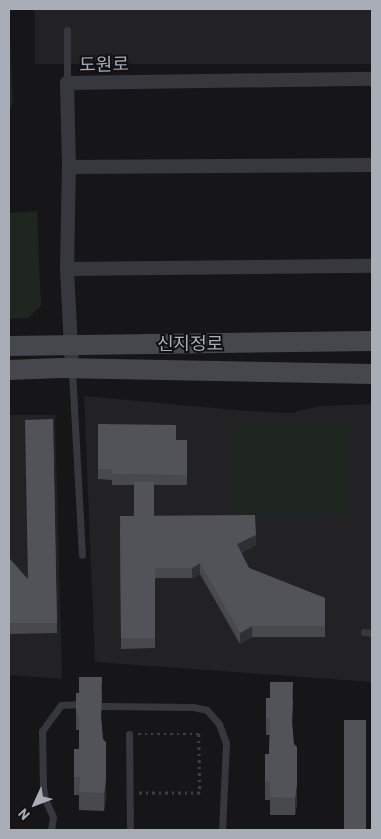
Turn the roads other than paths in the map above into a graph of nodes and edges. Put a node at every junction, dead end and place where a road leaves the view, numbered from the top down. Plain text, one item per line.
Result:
1 (67, 30) dead end
2 (372, 79) edge
3 (67, 83) junction
4 (372, 165) edge
5 (69, 167) junction
6 (372, 266) edge
7 (67, 269) junction
8 (372, 341) edge
9 (71, 343) junction
10 (9, 346) edge
11 (72, 368) junction
12 (9, 370) edge
13 (372, 374) edge
14 (82, 555) dead end
15 (79, 704) edge
16 (103, 706) edge
17 (128, 734) road end
18 (51, 830) edge
19 (130, 830) edge
20 (222, 830) edge

1 - 3 lane
2 - 3 street, 도원로
3 - 5 street, 도원로
4 - 5 street
5 - 7 street, 도원로
6 - 7 street
7 - 9 street, 도원로
8 - 9 street, 신지정로
9 - 10 street, 신지정로
9 - 11 street, 도원로
11 - 12 street
11 - 13 street
11 - 14 lane
15 - 18 lane
16 - 20 lane
17 - 19 lane

